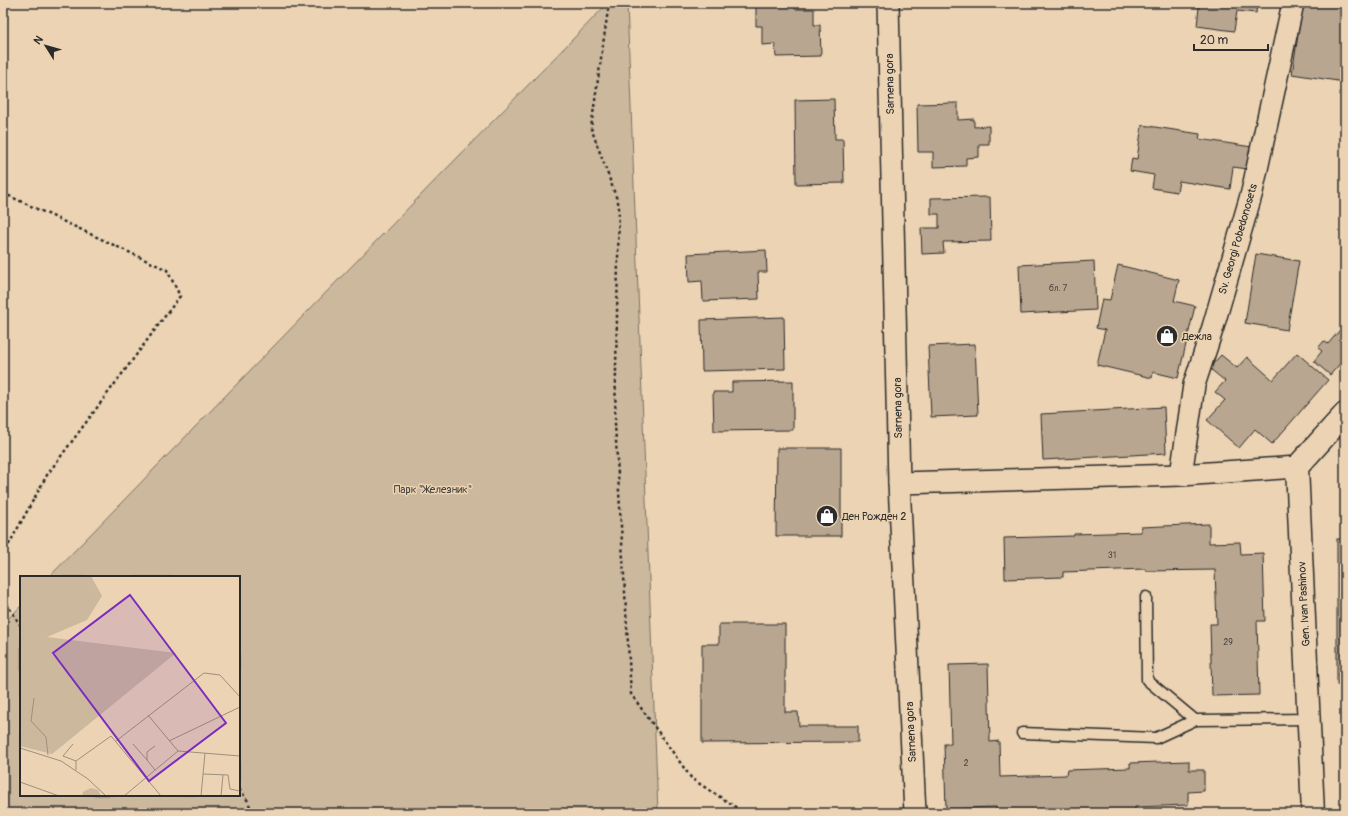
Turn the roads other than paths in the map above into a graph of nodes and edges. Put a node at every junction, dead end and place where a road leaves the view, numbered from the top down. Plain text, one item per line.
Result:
1 (888, 3) edge
2 (1293, 3) edge
3 (1345, 414) edge
4 (1297, 467) junction
5 (1181, 475) junction
6 (899, 483) junction
7 (1146, 597) dead end
8 (1309, 719) junction
9 (1195, 720) junction
10 (1022, 733) dead end
11 (915, 813) edge
12 (1313, 813) edge

1 - 6 street, Sarnena gora
2 - 5 street, Sv. Georgi Pobedonosets
3 - 4 street
4 - 5 street
4 - 8 street, Gen. Ivan Pashinov
5 - 6 street
6 - 11 street, Sarnena gora
7 - 9 lane
8 - 9 lane
8 - 12 street, Gen. Ivan Pashinov
9 - 10 lane

